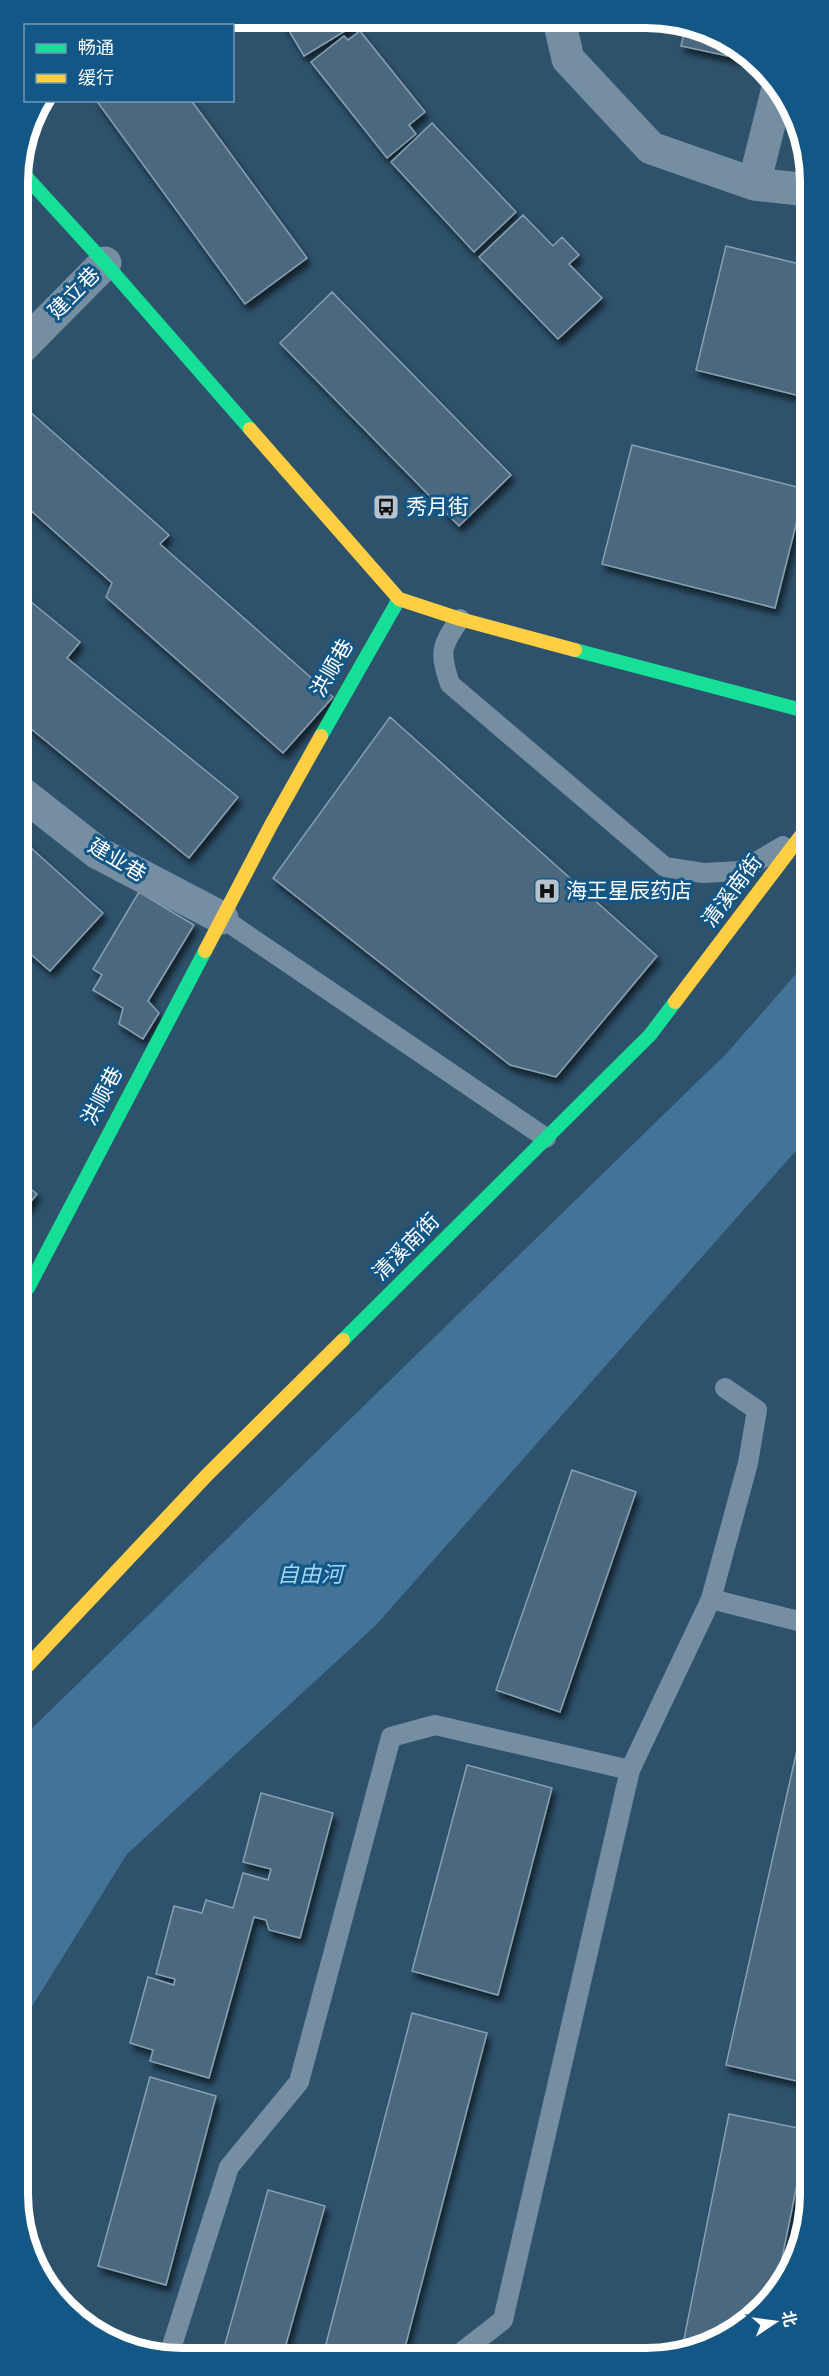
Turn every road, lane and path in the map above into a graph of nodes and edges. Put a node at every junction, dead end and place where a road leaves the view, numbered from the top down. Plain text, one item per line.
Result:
1 (561, 28) edge
2 (775, 99) edge
3 (29, 180) edge
4 (754, 184) junction
5 (800, 189) edge
6 (105, 263) junction
7 (29, 340) edge
8 (399, 599) junction
9 (460, 620) junction
10 (800, 710) edge
11 (29, 799) edge
12 (800, 832) edge
13 (800, 836) edge
14 (222, 918) junction
15 (546, 1138) junction
16 (29, 1286) edge
17 (725, 1388) dead end
18 (711, 1599) junction
19 (800, 1621) edge
20 (29, 1664) edge
21 (630, 1770) junction
22 (172, 2347) edge
23 (467, 2348) edge

1 - 4 street
2 - 4 street
3 - 6 street
4 - 5 street
6 - 7 street, 建立巷
6 - 8 street
8 - 9 street
8 - 14 street, 洪顺巷
9 - 10 street
9 - 12 lane
11 - 14 street, 建业巷
13 - 15 street, 清溪南街
14 - 15 lane
14 - 16 street, 洪顺巷
15 - 20 street, 清溪南街
17 - 18 lane
18 - 19 lane
18 - 21 lane
21 - 22 lane
21 - 23 lane

